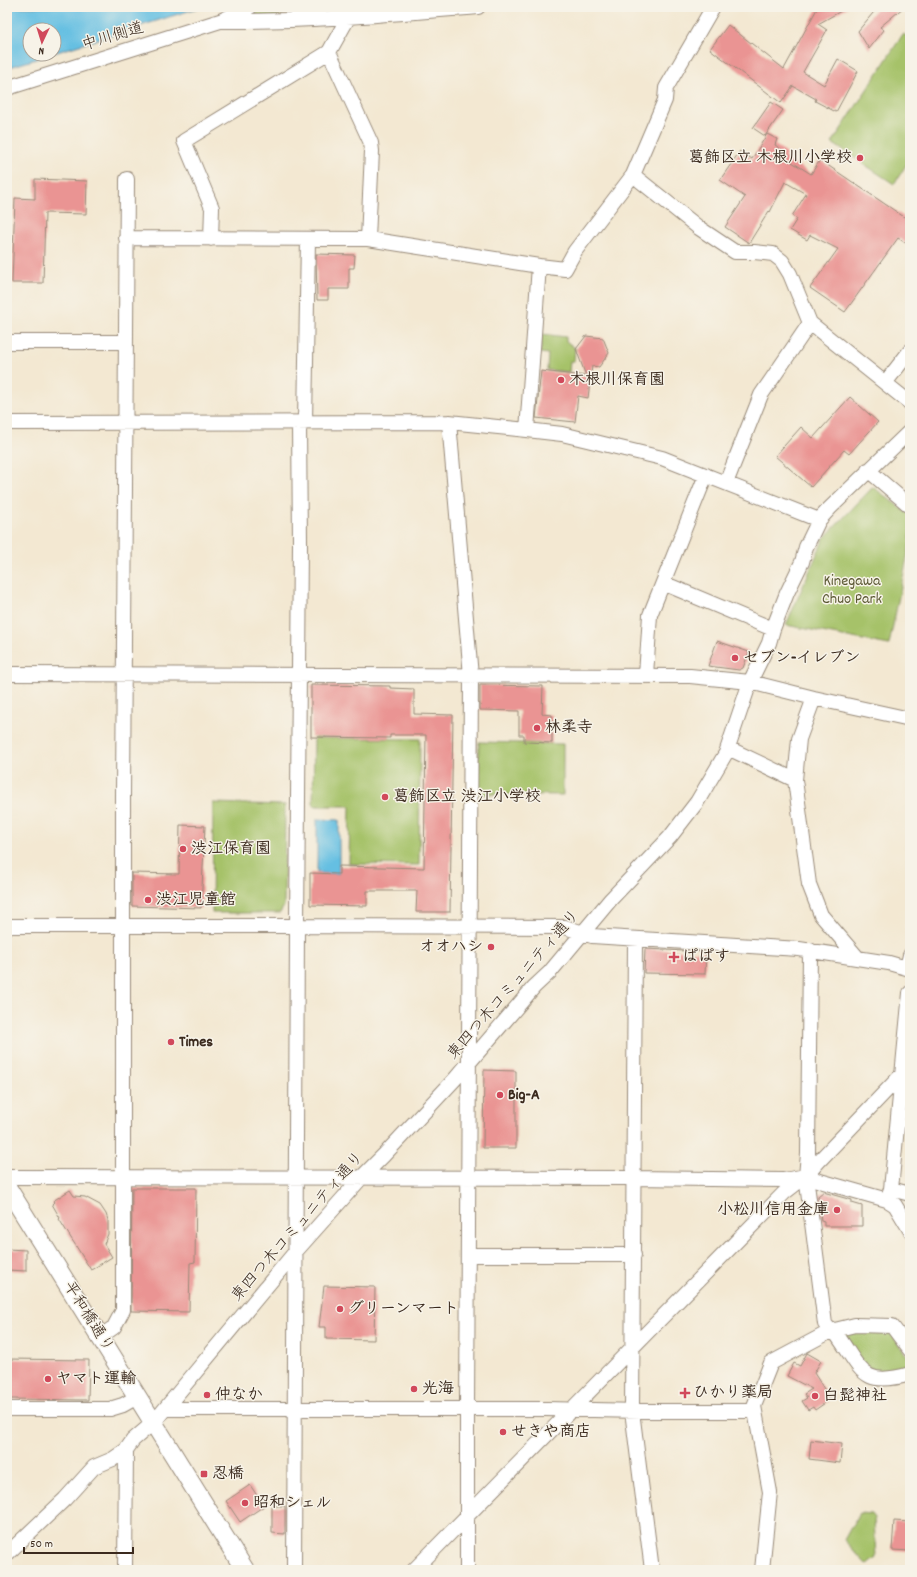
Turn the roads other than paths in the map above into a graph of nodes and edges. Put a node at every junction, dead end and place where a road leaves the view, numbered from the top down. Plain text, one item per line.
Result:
1 (250, 7) edge
2 (478, 7) edge
3 (713, 7) edge
4 (348, 18) junction
5 (220, 21) junction
6 (329, 52) junction
7 (7, 88) edge
8 (633, 175) junction
9 (127, 180) dead end
10 (126, 238) junction
11 (211, 239) junction
12 (308, 239) junction
13 (368, 239) junction
14 (539, 266) junction
15 (810, 323) junction
16 (7, 342) edge
17 (126, 342) junction
18 (910, 351) edge
19 (885, 383) junction
20 (910, 403) edge
21 (449, 422) junction
22 (7, 423) edge
23 (126, 423) junction
24 (302, 423) junction
25 (527, 430) junction
26 (910, 431) edge
27 (868, 470) junction
28 (706, 475) junction
29 (726, 484) junction
30 (910, 506) edge
31 (819, 520) junction
32 (662, 583) junction
33 (772, 629) junction
34 (7, 674) edge
35 (124, 674) junction
36 (298, 675) junction
37 (646, 675) junction
38 (471, 676) junction
39 (750, 682) junction
40 (814, 698) junction
41 (910, 719) edge
42 (728, 748) junction
43 (795, 780) junction
44 (7, 926) edge
45 (124, 926) junction
46 (297, 926) junction
47 (470, 926) junction
48 (583, 933) junction
49 (635, 939) junction
50 (810, 950) junction
51 (857, 957) junction
52 (909, 964) edge
53 (910, 993) edge
54 (470, 1062) junction
55 (906, 1071) edge
56 (124, 1176) junction
57 (806, 1176) junction
58 (7, 1177) edge
59 (296, 1177) junction
60 (362, 1177) junction
61 (469, 1178) junction
62 (634, 1178) junction
63 (7, 1187) edge
64 (889, 1194) junction
65 (910, 1194) edge
66 (910, 1230) edge
67 (296, 1251) junction
68 (634, 1254) junction
69 (469, 1255) junction
70 (831, 1331) junction
71 (100, 1337) junction
72 (633, 1346) junction
73 (910, 1350) edge
74 (910, 1374) edge
75 (137, 1397) junction
76 (7, 1409) edge
77 (166, 1409) junction
78 (295, 1409) junction
79 (467, 1410) junction
80 (570, 1411) junction
81 (632, 1411) junction
82 (754, 1411) junction
83 (154, 1422) junction
84 (126, 1450) junction
85 (467, 1516) junction
86 (7, 1554) edge
87 (125, 1570) edge
88 (245, 1570) edge
89 (294, 1570) edge
90 (414, 1570) edge
91 (468, 1570) edge
92 (652, 1570) edge
93 (762, 1570) edge

1 - 5 street, 中川側道
2 - 4 street
3 - 8 street
4 - 5 street
4 - 6 street
5 - 7 street, 中川側道
6 - 11 street
6 - 13 street
8 - 14 street
8 - 15 street
9 - 10 street
10 - 11 street
10 - 17 street
11 - 12 street
12 - 13 street
12 - 24 street
13 - 14 street
14 - 25 street
15 - 19 street
15 - 29 street
16 - 17 street
17 - 23 street
18 - 19 street
19 - 20 street
21 - 24 street
21 - 25 street
21 - 38 street
22 - 23 street
23 - 24 street
23 - 35 street
24 - 36 street
25 - 28 street
26 - 27 street, 東四つ木コミュニティ通り
27 - 30 street
27 - 31 street, 東四つ木コミュニティ通り
28 - 29 street
28 - 32 street
29 - 31 street
31 - 33 street, 東四つ木コミュニティ通り
32 - 33 street
32 - 37 street
33 - 39 street, 東四つ木コミュニティ通り
34 - 35 street
35 - 36 street
35 - 45 street
36 - 38 street
36 - 46 street
37 - 38 street
37 - 39 street
38 - 47 street
39 - 40 street
39 - 42 street, 東四つ木コミュニティ通り
40 - 41 street
40 - 43 street
42 - 43 street
42 - 48 street, 東四つ木コミュニティ通り
43 - 51 street
44 - 45 street
45 - 46 street
45 - 56 street
46 - 47 street
46 - 59 street
47 - 48 street
47 - 54 street
48 - 49 street
48 - 54 street, 東四つ木コミュニティ通り
49 - 50 street
49 - 62 street
50 - 51 street
50 - 57 street
51 - 52 street
53 - 55 street
54 - 60 street, 東四つ木コミュニティ通り
54 - 61 street
55 - 57 street
55 - 64 street
56 - 58 street
56 - 59 street
56 - 71 street
57 - 62 street
57 - 64 street
57 - 70 street
57 - 72 street
59 - 60 street
59 - 67 street
60 - 61 street
60 - 67 street, 東四つ木コミュニティ通り
61 - 62 street
61 - 69 street
62 - 68 street
63 - 71 main road, 平和橋通り
64 - 65 street
64 - 66 street
67 - 77 street, 東四つ木コミュニティ通り
67 - 78 street
68 - 69 street
68 - 72 street
69 - 79 street
70 - 73 street
70 - 74 street
70 - 82 street
71 - 75 main road, 平和橋通り
72 - 80 street
72 - 81 street
75 - 76 street
75 - 83 main road, 平和橋通り
77 - 78 street
77 - 83 street, 東四つ木コミュニティ通り
78 - 79 street
78 - 89 street
79 - 80 street
79 - 85 street
80 - 81 street
80 - 85 street
81 - 82 street
81 - 92 street
82 - 93 street
83 - 84 street, 東四つ木コミュニティ通り
83 - 88 main road, 平和橋通り
84 - 86 street, 東四つ木コミュニティ通り
84 - 87 street
85 - 90 street
85 - 91 street

